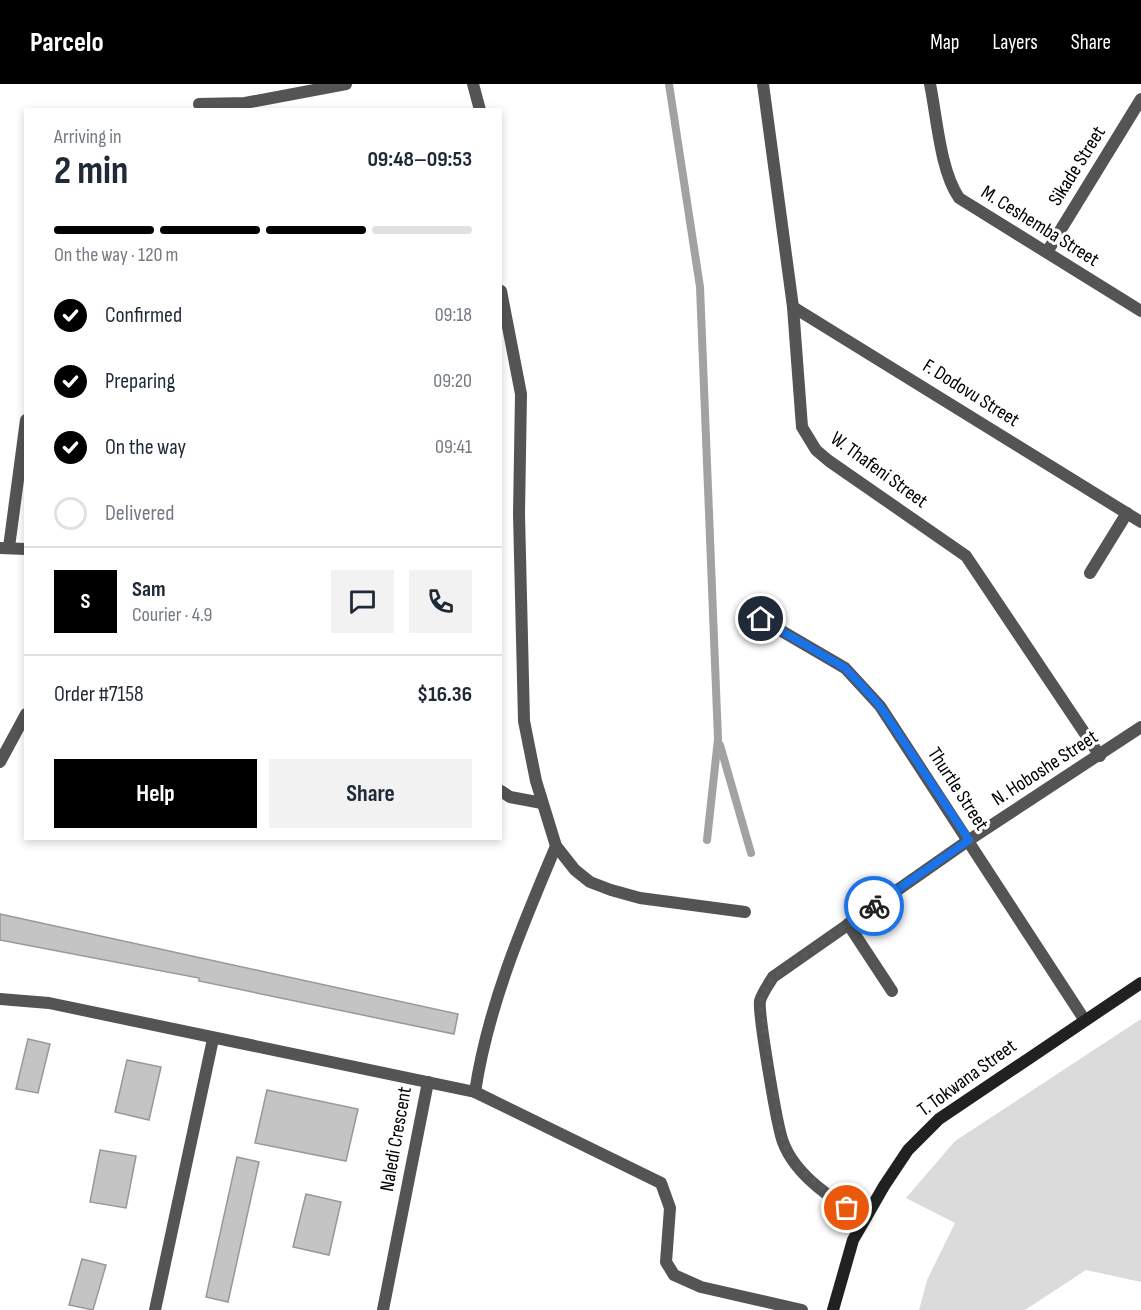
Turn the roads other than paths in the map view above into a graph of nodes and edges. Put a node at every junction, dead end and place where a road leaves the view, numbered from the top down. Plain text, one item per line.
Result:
1 (346, 84) edge
2 (473, 84) edge
3 (763, 84) edge
4 (930, 84) edge
5 (1141, 99) edge
6 (199, 104) dead end
7 (479, 108) edge
8 (1047, 252) junction
9 (502, 296) edge
10 (793, 307) junction
11 (1141, 311) edge
12 (24, 432) edge
13 (1127, 513) junction
14 (1141, 522) edge
15 (4, 548) edge
16 (24, 549) edge
17 (1090, 573) dead end
18 (761, 619) dead end
19 (24, 718) edge
20 (1141, 727) edge
21 (1100, 756) junction
22 (0, 762) edge
23 (502, 792) edge
24 (542, 803) junction
25 (969, 840) junction
26 (556, 846) junction
27 (745, 912) dead end
28 (848, 924) junction
29 (1141, 983) edge
30 (892, 991) dead end
31 (0, 999) edge
32 (1084, 1019) junction
33 (213, 1039) junction
34 (428, 1082) junction
35 (475, 1092) junction
36 (866, 1217) junction
37 (155, 1310) edge
38 (383, 1310) edge
39 (802, 1310) edge
40 (833, 1310) edge

1 - 6 street
2 - 7 street
3 - 10 street, W. Thafeni Street
4 - 8 street, M. Ceshemba Street
5 - 8 street, Sikade Street
8 - 11 street, M. Ceshemba Street
9 - 24 street
10 - 13 street, F. Dodovu Street
10 - 21 street, W. Thafeni Street
12 - 15 street
13 - 14 street, F. Dodovu Street
13 - 17 street
15 - 16 street
18 - 25 street, Thurtle Street
19 - 22 street
20 - 21 street, N. Hoboshe Street
21 - 25 street, N. Hoboshe Street
23 - 24 street
24 - 26 street
25 - 28 street, N. Hoboshe Street
25 - 32 street, Thurtle Street
26 - 27 street
26 - 35 street
28 - 30 street
28 - 36 street, N. Hoboshe Street
29 - 32 street, T. Tokwana Street
31 - 33 street, Naledi Crescent
32 - 36 street, T. Tokwana Street
33 - 34 street, Naledi Crescent
33 - 37 street
34 - 35 street
34 - 38 street, Naledi Crescent
35 - 39 street
36 - 40 street, T. Tokwana Street

